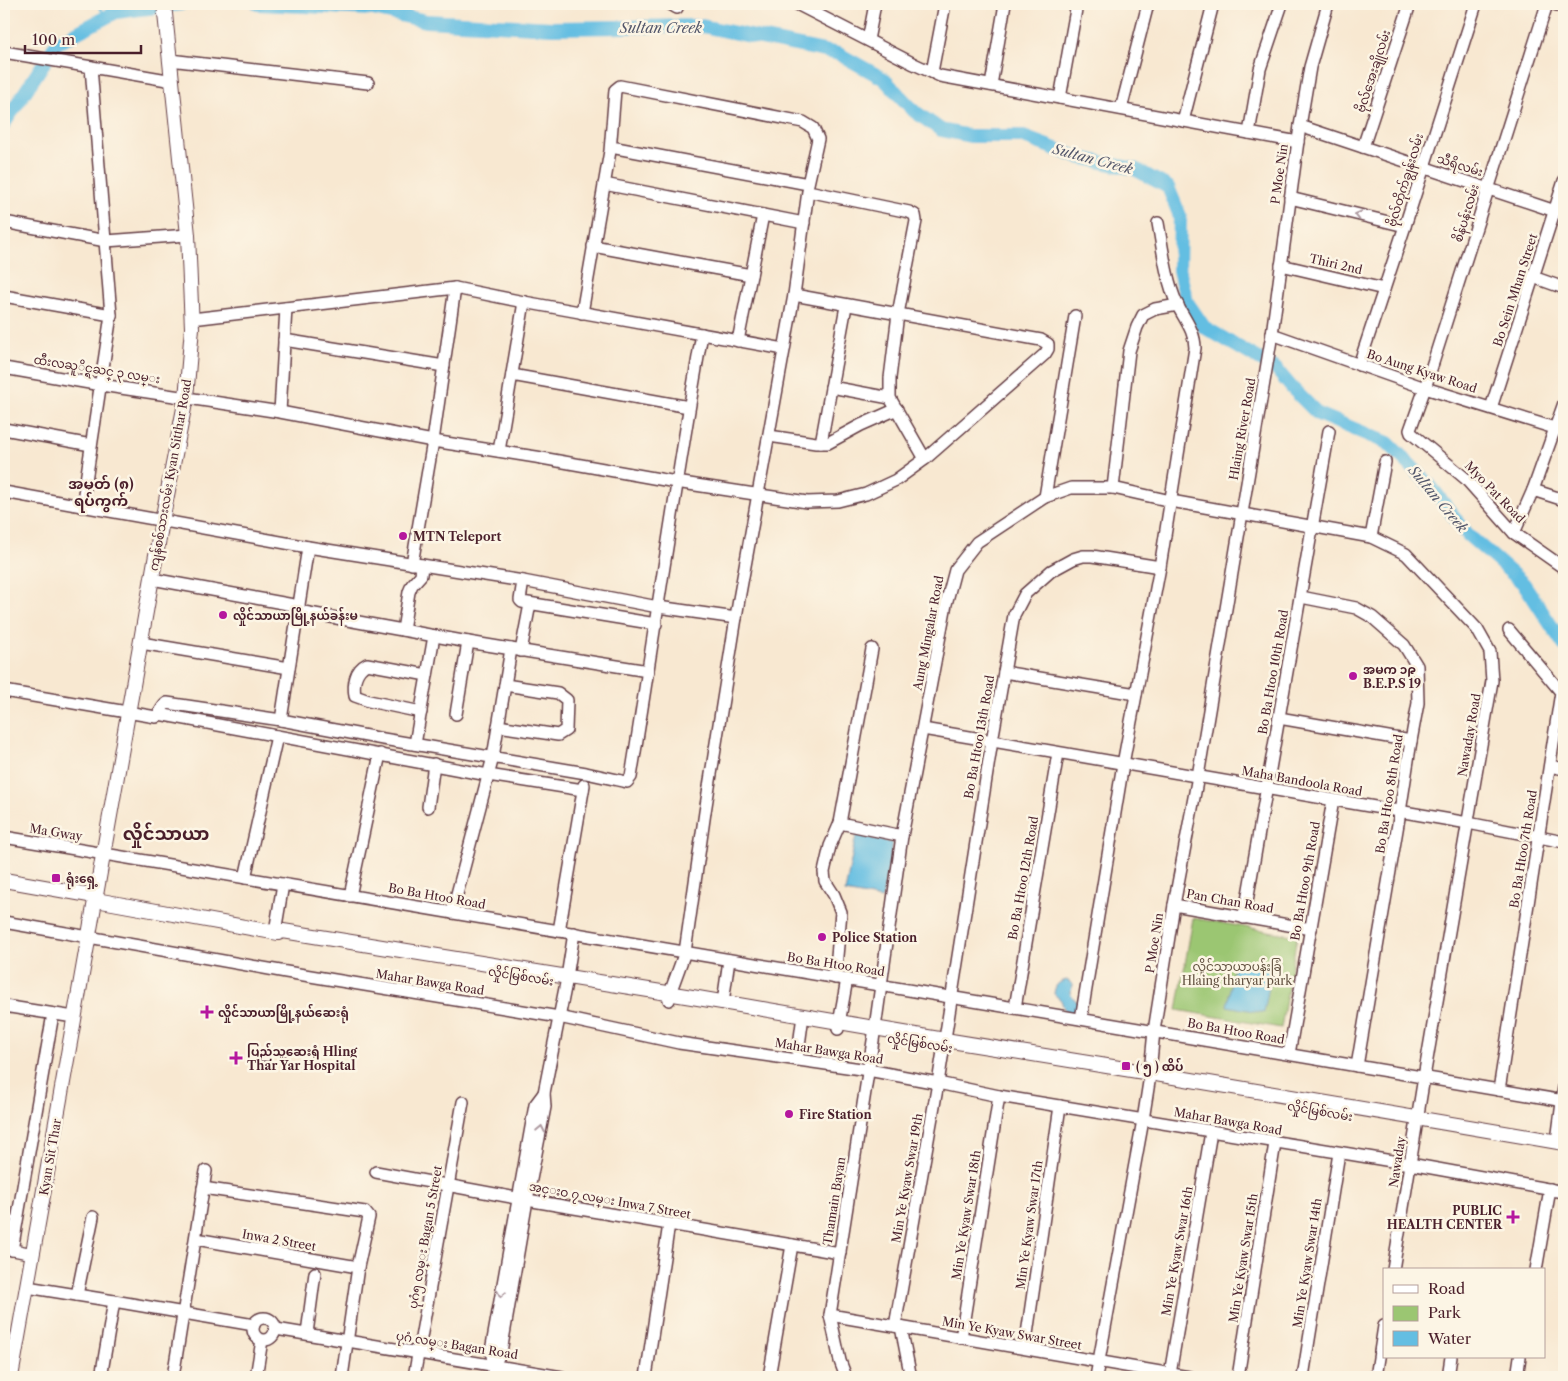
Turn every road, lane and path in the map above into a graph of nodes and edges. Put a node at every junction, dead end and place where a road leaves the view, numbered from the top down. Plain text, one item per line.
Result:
1 (164, 4) edge
2 (797, 4) edge
3 (875, 4) edge
4 (945, 4) edge
5 (1006, 4) edge
6 (1077, 4) edge
7 (1148, 4) edge
8 (1213, 4) edge
9 (1282, 4) edge
10 (1328, 4) edge
11 (1410, 4) edge
12 (1476, 4) edge
13 (1547, 4) edge
14 (1554, 4) edge
15 (1564, 7) edge
16 (868, 40) junction
17 (4, 52) edge
18 (170, 60) junction
19 (91, 67) junction
20 (932, 72) junction
21 (172, 81) junction
22 (368, 83) dead end
23 (991, 85) junction
24 (1060, 98) junction
25 (1121, 109) junction
26 (1183, 121) junction
27 (1300, 126) junction
28 (1249, 133) junction
29 (1298, 142) junction
30 (611, 147) junction
31 (1363, 147) junction
32 (1423, 167) junction
33 (1564, 181) edge
34 (604, 184) junction
35 (808, 188) junction
36 (1488, 189) junction
37 (1290, 198) junction
38 (1555, 211) junction
39 (763, 215) junction
40 (4, 222) edge
41 (804, 223) junction
42 (1158, 223) dead end
43 (1405, 226) junction
44 (188, 235) junction
45 (106, 241) junction
46 (593, 246) junction
47 (1281, 265) junction
48 (751, 275) junction
49 (1533, 278) junction
50 (455, 288) junction
51 (1564, 288) edge
52 (1384, 289) junction
53 (794, 295) junction
54 (4, 296) edge
55 (524, 302) junction
56 (1178, 305) junction
57 (846, 306) junction
58 (286, 308) junction
59 (582, 313) junction
60 (111, 314) junction
61 (898, 314) junction
62 (1075, 316) dead end
63 (192, 319) junction
64 (702, 334) junction
65 (1272, 334) junction
66 (284, 340) junction
67 (738, 340) junction
68 (784, 349) junction
69 (1269, 351) joint
70 (1359, 365) junction
71 (444, 366) junction
72 (4, 368) edge
73 (512, 374) junction
74 (101, 385) junction
75 (831, 387) junction
76 (1425, 388) junction
77 (186, 398) junction
78 (890, 398) junction
79 (1564, 403) edge
80 (689, 407) junction
81 (1491, 408) junction
82 (897, 409) junction
83 (280, 412) junction
84 (1560, 429) edge
85 (4, 430) edge
86 (1410, 430) joint
87 (1329, 431) dead end
88 (769, 436) junction
89 (433, 441) junction
90 (821, 443) junction
91 (91, 445) junction
92 (499, 451) junction
93 (925, 459) junction
94 (1385, 462) dead end
95 (676, 482) junction
96 (1113, 488) junction
97 (1533, 490) junction
98 (4, 492) edge
99 (758, 496) junction
100 (1045, 497) junction
101 (1564, 500) edge
102 (1171, 501) junction
103 (82, 507) junction
104 (1242, 513) junction
105 (162, 521) junction
106 (1313, 526) junction
107 (1514, 533) junction
108 (1371, 537) junction
109 (308, 547) junction
110 (417, 564) junction
111 (1160, 567) junction
112 (1564, 568) edge
113 (152, 579) junction
114 (523, 581) junction
115 (1301, 597) junction
116 (530, 604) junction
117 (658, 607) junction
118 (299, 608) junction
119 (736, 618) junction
120 (656, 624) junction
121 (403, 630) junction
122 (1509, 630) dead end
123 (434, 636) junction
124 (468, 642) junction
125 (141, 643) junction
126 (872, 649) dead end
127 (516, 650) junction
128 (289, 668) junction
129 (648, 671) junction
130 (1004, 672) junction
131 (427, 675) junction
132 (505, 685) junction
133 (4, 691) edge
134 (1136, 694) junction
135 (1562, 709) edge
136 (421, 712) junction
137 (128, 713) junction
138 (159, 714) junction
139 (456, 714) dead end
140 (1279, 718) junction
141 (281, 720) junction
142 (498, 726) junction
143 (923, 729) junction
144 (278, 736) junction
145 (992, 741) junction
146 (1410, 741) junction
147 (415, 744) junction
148 (1058, 753) junction
149 (380, 754) junction
150 (493, 757) junction
151 (434, 764) junction
152 (1123, 764) junction
153 (1550, 766) junction
154 (1564, 769) edge
155 (586, 773) junction
156 (488, 775) junction
157 (1198, 776) junction
158 (1267, 789) junction
159 (583, 790) junction
160 (1333, 800) junction
161 (428, 807) dead end
162 (1400, 812) junction
163 (840, 823) junction
164 (1468, 823) junction
165 (902, 836) junction
166 (4, 837) edge
167 (1539, 837) junction
168 (1564, 842) edge
169 (104, 854) junction
170 (245, 878) junction
171 (4, 880) edge
172 (283, 884) junction
173 (4, 890) edge
174 (350, 896) junction
175 (96, 900) junction
176 (1174, 905) junction
177 (452, 913) junction
178 (1244, 918) junction
179 (4, 922) edge
180 (1311, 929) junction
181 (559, 931) junction
182 (276, 932) junction
183 (574, 933) junction
184 (89, 937) junction
185 (685, 952) junction
186 (729, 960) junction
187 (835, 978) junction
188 (567, 980) junction
189 (847, 980) junction
190 (881, 985) junction
191 (670, 997) junction
192 (951, 997) junction
193 (723, 1002) junction
194 (4, 1006) edge
195 (1016, 1008) junction
196 (53, 1014) junction
197 (74, 1017) junction
198 (559, 1017) junction
199 (1081, 1019) junction
200 (802, 1023) junction
201 (838, 1026) junction
202 (874, 1032) junction
203 (1154, 1032) junction
204 (945, 1041) junction
205 (1289, 1054) junction
206 (797, 1060) junction
207 (1357, 1066) junction
208 (868, 1070) junction
209 (1150, 1077) junction
210 (1424, 1077) junction
211 (938, 1083) junction
212 (1564, 1087) edge
213 (1499, 1090) junction
214 (999, 1096) junction
215 (1563, 1101) edge
216 (464, 1102) dead end
217 (1060, 1106) junction
218 (1143, 1120) junction
219 (1417, 1123) junction
220 (1211, 1132) junction
221 (1275, 1143) junction
222 (1562, 1145) edge
223 (1339, 1154) junction
224 (1410, 1164) junction
225 (206, 1171) dead end
226 (376, 1172) dead end
227 (448, 1185) junction
228 (203, 1188) junction
229 (1550, 1189) junction
230 (1564, 1192) edge
231 (523, 1199) junction
232 (93, 1217) dead end
233 (669, 1224) junction
234 (196, 1239) junction
235 (792, 1245) junction
236 (8, 1249) edge
237 (840, 1253) junction
238 (33, 1254) junction
239 (358, 1268) junction
240 (1393, 1268) edge
241 (1536, 1268) edge
242 (315, 1273) dead end
243 (27, 1288) junction
244 (77, 1295) junction
245 (114, 1300) junction
246 (184, 1314) junction
247 (830, 1315) junction
248 (254, 1325) junction
249 (898, 1327) junction
250 (276, 1329) junction
251 (1383, 1332) edge
252 (307, 1333) junction
253 (961, 1338) junction
254 (262, 1340) junction
255 (348, 1340) junction
256 (1025, 1348) junction
257 (418, 1353) junction
258 (1451, 1358) edge
259 (1520, 1358) edge
260 (1098, 1362) junction
261 (494, 1365) junction
262 (1170, 1374) junction
263 (11, 1377) edge
264 (101, 1377) edge
265 (173, 1377) edge
266 (256, 1377) edge
267 (342, 1377) edge
268 (414, 1377) edge
269 (492, 1377) edge
270 (562, 1377) edge
271 (646, 1377) edge
272 (769, 1377) edge
273 (846, 1377) edge
274 (913, 1377) edge
275 (1096, 1377) edge
276 (1189, 1377) edge
277 (1238, 1377) edge
278 (1303, 1377) edge
279 (1376, 1377) edge
280 (1448, 1377) edge
281 (1517, 1377) edge

1 - 18 main road, ကျန်စစ်သားလမ်း Kyan Sitthar Road
2 - 16 street
3 - 16 street
4 - 20 street
5 - 23 street
6 - 24 street
7 - 25 street
8 - 26 street
9 - 28 street
10 - 27 street, P Moe Nin
11 - 31 street, ဗိုလ်အေးချိုလမ်း
12 - 32 street, ဗိုလ်တိုက်ချွန်းလမ်း
13 - 36 street, စိန်ပန်းလမ်း
14 - 15 street
16 - 20 street
17 - 19 street
18 - 21 main road, ကျန်စစ်သားလမ်း Kyan Sitthar Road
18 - 22 street
19 - 21 street
19 - 45 street
20 - 23 street
21 - 44 main road, ကျန်စစ်သားလမ်း Kyan Sitthar Road
23 - 24 street
24 - 25 street
25 - 26 street
26 - 28 street
27 - 29 street, P Moe Nin
27 - 31 street, သီရိလမ်း
28 - 29 street
29 - 37 street, P Moe Nin
30 - 34 street
30 - 35 street
30 - 35 street
31 - 32 street, သီရိလမ်း
32 - 36 street, သီရိလမ်း
32 - 43 street, ဗိုလ်တိုက်ချွန်းလမ်း
33 - 38 street, Bo Sein Mhan Street
34 - 39 street
34 - 46 street
35 - 41 street
35 - 61 street
36 - 38 street, သီရိလမ်း
36 - 76 street, စိန်ပန်းလမ်း
43 -> 37 street
37 - 47 street, P Moe Nin
38 - 49 street, Bo Sein Mhan Street
39 - 41 street
39 - 48 street
40 - 45 street
41 - 53 street
42 - 56 street
43 - 52 street, ဗိုလ်တိုက်ချွန်းလမ်း
44 - 45 street
44 - 63 main road, ကျန်စစ်သားလမ်း Kyan Sitthar Road
45 - 60 street
46 - 48 street
46 - 59 street
47 - 52 street, Thiri 2nd
47 - 65 street, P Moe Nin
48 - 67 street
49 - 51 street
49 - 81 street, Bo Sein Mhan Street
50 - 55 street
50 - 58 street
50 - 71 street
52 - 70 street, ဗိုလ်တိုက်ချွန်းလမ်း
53 - 57 street
53 - 68 street
54 - 60 street
55 - 59 street
55 - 73 street
56 - 96 street
56 - 102 street
57 - 61 street
57 - 75 street
58 - 63 street
58 - 66 street
59 - 64 street
60 - 74 street
61 - 78 street
61 - 93 street, ထီးလႀူိင္ရႀင္ ၃ လမ္း
62 - 100 street
63 - 77 main road, ကျန်စစ်သားလမ်း Kyan Sitthar Road
64 - 67 street
64 - 80 street
65 - 69 street, P Moe Nin
65 - 70 street, Bo Aung Kyaw Road
66 - 71 street
66 - 83 street
67 - 68 street
68 - 88 street
69 - 104 street, Hlaing River Road
70 - 76 street, Bo Aung Kyaw Road
71 - 89 street
72 - 74 street, ထီးလႀူိင္ရႀင္ ၃ လမ္း
73 - 80 street
73 - 92 street
74 - 77 street, ထီးလႀူိင္ရႀင္ ၃ လမ္း
74 - 91 street
75 - 78 street
75 - 90 street
76 - 81 street, Bo Aung Kyaw Road
76 - 86 street, စိန်ပန်းလမ်း
77 - 83 street, ထီးလႀူိင္ရႀင္ ၃ လမ္း
77 - 105 main road, ကျန်စစ်သားလမ်း Kyan Sitthar Road
78 - 82 street
79 - 84 street
80 - 95 street
81 - 84 street, Bo Aung Kyaw Road
82 - 90 street
82 - 93 street
83 - 89 street, ထီးလႀူိင္ရႀင္ ၃ လမ္း
84 - 97 street
85 - 91 street
86 - 107 street, Myo Pat Road
87 - 106 street, Bo Ba Htoo 10th Road
88 - 90 street
88 - 99 street
89 - 92 street, ထီးလႀူိင္ရႀင္ ၃ လမ္း
89 - 110 street
91 - 103 street
92 - 95 street, ထီးလႀူိင္ရႀင္ ၃ လမ္း
93 - 99 street, ထီးလႀူိင္ရႀင္ ၃ လမ္း
94 - 108 street
95 - 99 street, ထီးလႀူိင္ရႀင္ ၃ လမ္း
95 - 117 street
96 - 100 street, Aung Mingalar Road
96 - 102 street, Aung Mingalar Road
97 - 101 street
97 - 107 street
98 - 103 street
99 - 119 street
100 - 143 street, Aung Mingalar Road
102 - 104 street, Aung Mingalar Road
102 - 111 street
103 - 105 street
104 - 106 street, Nawaday Road
104 - 157 street, P Moe Nin
105 - 109 street
105 - 113 main road, ကျန်စစ်သားလမ်း Kyan Sitthar Road
106 - 108 street, Nawaday Road
106 - 115 street, Bo Ba Htoo 10th Road
107 - 112 street, Myo Pat Road
108 - 164 street, Nawaday Road
109 - 110 street
109 - 118 street
110 - 114 street
110 - 121 street
111 - 130 street, Bo Ba Htoo 13th Road
111 - 134 street
113 - 118 street
113 - 125 main road, ကျန်စစ်သားလမ်း Kyan Sitthar Road
114 - 116 street
114 - 117 street
115 - 140 street, Bo Ba Htoo 10th Road
115 - 146 street, Bo Ba Htoo 8th Road
116 - 120 street
116 - 127 street
117 - 119 street
117 - 120 street
118 - 121 street
118 - 128 street
119 - 185 street
120 - 129 street
121 - 123 street
122 - 135 street, Bo Ba Htoo 7th Road
123 - 124 street
123 - 131 street
124 - 127 street
124 - 139 street
125 - 128 street
125 - 137 main road, ကျန်စစ်သားလမ်း Kyan Sitthar Road
126 - 163 street
127 - 129 street
127 - 132 street
128 - 141 street
129 - 155 street
130 - 134 street
130 - 145 street, Bo Ba Htoo 13th Road
131 - 136 street
131 - 136 street
132 - 142 street
132 - 142 street
133 - 137 street
134 - 152 street
135 - 153 street, Bo Ba Htoo 7th Road
136 - 147 street
137 - 138 street
137 - 169 main road, ကျန်စစ်သားလမ်း Kyan Sitthar Road
138 - 141 street
138 - 144 street
140 - 146 street
140 - 158 street, Bo Ba Htoo 10th Road
141 - 147 street
142 - 150 street
143 - 145 street, Maha Bandoola Road
143 - 165 street, Aung Mingalar Road
144 - 149 street
144 - 170 street
145 - 148 street, Maha Bandoola Road
145 - 192 street, Bo Ba Htoo 13th Road
146 - 162 street, Bo Ba Htoo 8th Road
147 - 150 street
148 - 152 street, Maha Bandoola Road
148 - 195 street, Bo Ba Htoo 12th Road
149 - 151 street
149 - 174 street
150 - 155 street
150 - 156 street
151 - 156 street
151 - 161 street
152 - 157 street, Maha Bandoola Road
152 - 199 street
153 - 154 street
153 - 167 street, Bo Ba Htoo 7th Road
155 - 159 street
156 - 159 street
156 - 177 street
157 - 158 street, Maha Bandoola Road
157 - 176 street, P Moe Nin
158 - 160 street, Maha Bandoola Road
158 - 178 street, Bo Ba Htoo 10th Road
159 - 181 street
160 - 162 street, Maha Bandoola Road
160 - 180 street, Bo Ba Htoo 9th Road
162 - 164 street, Maha Bandoola Road
162 - 207 street, Bo Ba Htoo 8th Road
163 - 165 street
163 - 187 street
164 - 167 street, Maha Bandoola Road
164 - 210 street, Nawaday Road
165 - 190 street, Aung Mingalar Road
166 - 169 street, Ma Gway
167 - 168 street, Maha Bandoola Road
167 - 213 street, Bo Ba Htoo 7th Road
169 - 170 street, Bo Ba Htoo Road
169 - 175 main road, ကျန်စစ်သားလမ်း Kyan Sitthar Road
170 - 172 street, Bo Ba Htoo Road
171 - 175 main road, လှိုင်မြစ်လမ်း
172 - 174 street, Bo Ba Htoo Road
172 - 182 street
173 - 175 main road, လှိုင်မြစ်လမ်း
174 - 177 street, Bo Ba Htoo Road
175 - 182 main road, လှိုင်မြစ်လမ်း
175 - 184 main road, Kyan Sit Thar
176 - 178 street, Pan Chan Road
176 - 203 street, P Moe Nin
177 - 181 street, Bo Ba Htoo Road
178 - 180 street, Pan Chan Road
179 - 184 street, Mahar Bawga Road
180 - 205 street, Bo Ba Htoo 9th Road
181 - 183 street, Bo Ba Htoo Road
182 - 188 main road, လှိုင်မြစ်လမ်း
183 - 185 street, Bo Ba Htoo Road
183 - 188 street
184 - 197 main road, Kyan Sit Thar
184 - 198 street, Mahar Bawga Road
185 - 186 street, Bo Ba Htoo Road
185 - 191 street
186 - 187 street, Bo Ba Htoo Road
186 - 193 street
187 - 189 street, Bo Ba Htoo Road
188 - 191 main road, လှိုင်မြစ်လမ်း
188 - 198 street
189 - 190 street, Bo Ba Htoo Road
189 - 201 street
190 - 192 street, Bo Ba Htoo Road
190 - 202 street, Aung Mingalar Road
191 - 193 main road, လှိုင်မြစ်လမ်း
191 - 200 main road, လှိုင်မြစ်လမ်း
192 - 195 street, Bo Ba Htoo Road
192 - 204 street, Bo Ba Htoo 13th Road
193 - 201 main road, လှိုင်မြစ်လမ်း
194 - 196 street
195 - 199 street, Bo Ba Htoo Road
196 - 197 street
196 - 236 street
197 - 238 main road, Kyan Sit Thar
198 - 206 street, Mahar Bawga Road
198 - 231 street
199 - 203 street, Bo Ba Htoo Road
200 - 201 main road, လှိုင်မြစ်လမ်း
200 - 206 street
201 - 202 main road, လှိုင်မြစ်လမ်း
202 - 204 main road, လှိုင်မြစ်လမ်း
202 - 208 street, Thamain Bayan
203 - 205 street, Bo Ba Htoo Road
203 - 209 street, P Moe Nin
204 - 209 main road, လှိုင်မြစ်လမ်း
204 - 211 street, Min Ye Kyaw Swar 19th
205 - 207 street, Bo Ba Htoo Road
206 - 208 street, Mahar Bawga Road
207 - 210 street, Bo Ba Htoo Road
208 - 211 street, Mahar Bawga Road
208 - 237 street, Thamain Bayan
209 - 218 street, P Moe Nin
209 - 219 main road, လှိုင်မြစ်လမ်း
210 - 213 street, Bo Ba Htoo Road
210 - 219 street, Nawaday Road
211 - 214 street, Mahar Bawga Road
211 - 249 street, Min Ye Kyaw Swar 19th
212 - 215 street
213 - 215 street, Bo Ba Htoo Road
214 - 217 street, Mahar Bawga Road
214 - 253 street, Min Ye Kyaw Swar 18th
215 - 222 street
216 - 227 street, ပုဂံ၅ လမ္း Bagan 5 Street
217 - 218 street, Mahar Bawga Road
217 - 256 street, Min Ye Kyaw Swar 17th
218 - 220 street, Mahar Bawga Road
218 - 260 street, P Moe Nin
219 - 222 main road, လှိုင်မြစ်လမ်း
219 - 224 street, Nawaday
220 - 221 street, Mahar Bawga Road
220 - 262 street, Min Ye Kyaw Swar 16th
221 - 223 street, Mahar Bawga Road
221 - 277 street, Min Ye Kyaw Swar 15th
223 - 224 street, Mahar Bawga Road
223 - 278 street, Min Ye Kyaw Swar 14th
224 - 229 street, Mahar Bawga Road
224 - 240 street, Nawaday
225 - 228 street
226 - 227 street, အင္းဝ ၇ လမ္း Inwa 7 Street
227 - 231 street, အင္းဝ ၇ လမ္း Inwa 7 Street
227 - 257 street, ပုဂံ၅ လမ္း Bagan 5 Street
228 - 234 street
228 - 239 street
229 - 230 street, Mahar Bawga Road
229 - 241 street
231 - 233 street, အင္းဝ ၇ လမ္း Inwa 7 Street
231 - 261 street
232 - 244 street
233 - 235 street, အင္းဝ ၇ လမ္း Inwa 7 Street
233 - 271 street
234 - 239 street, Inwa 2 Street
234 - 246 street
235 - 237 street, အင္းဝ ၇ လမ္း Inwa 7 Street
235 - 272 street
236 - 238 street
237 - 247 street, Thamain Bayan
238 - 243 main road, Kyan Sit Thar
239 - 255 street
242 - 252 street
243 - 244 street
243 - 263 main road, Kyan Sit Thar
244 - 245 street
245 - 246 street
245 - 264 street
246 - 248 street
246 - 265 street
247 - 249 street, Min Ye Kyaw Swar Street
247 - 273 street, Thamain Bayan
248 - 250 street
248 - 254 street
249 - 253 street, Min Ye Kyaw Swar Street
249 - 274 street, Min Ye Kyaw Swar 19th
250 - 252 street, ပုဂံ လမ္း Bagan Road
250 - 254 street
251 - 279 street
252 - 255 street, ပုဂံ လမ္း Bagan Road
253 - 256 street, Min Ye Kyaw Swar Street
254 - 266 street
255 - 257 street, ပုဂံ လမ္း Bagan Road
255 - 267 street
256 - 260 street, Min Ye Kyaw Swar Street
257 - 261 street, ပုဂံ လမ္း Bagan Road
257 - 268 street, ပုဂံ၅ လမ္း Bagan 5 Street
258 - 280 street
259 - 281 street
260 - 262 street, Min Ye Kyaw Swar Street
260 - 275 street, P Moe Nin
261 - 269 street
261 - 270 street, ပုဂံ လမ္း Bagan Road
262 - 276 street, Min Ye Kyaw Swar Street

